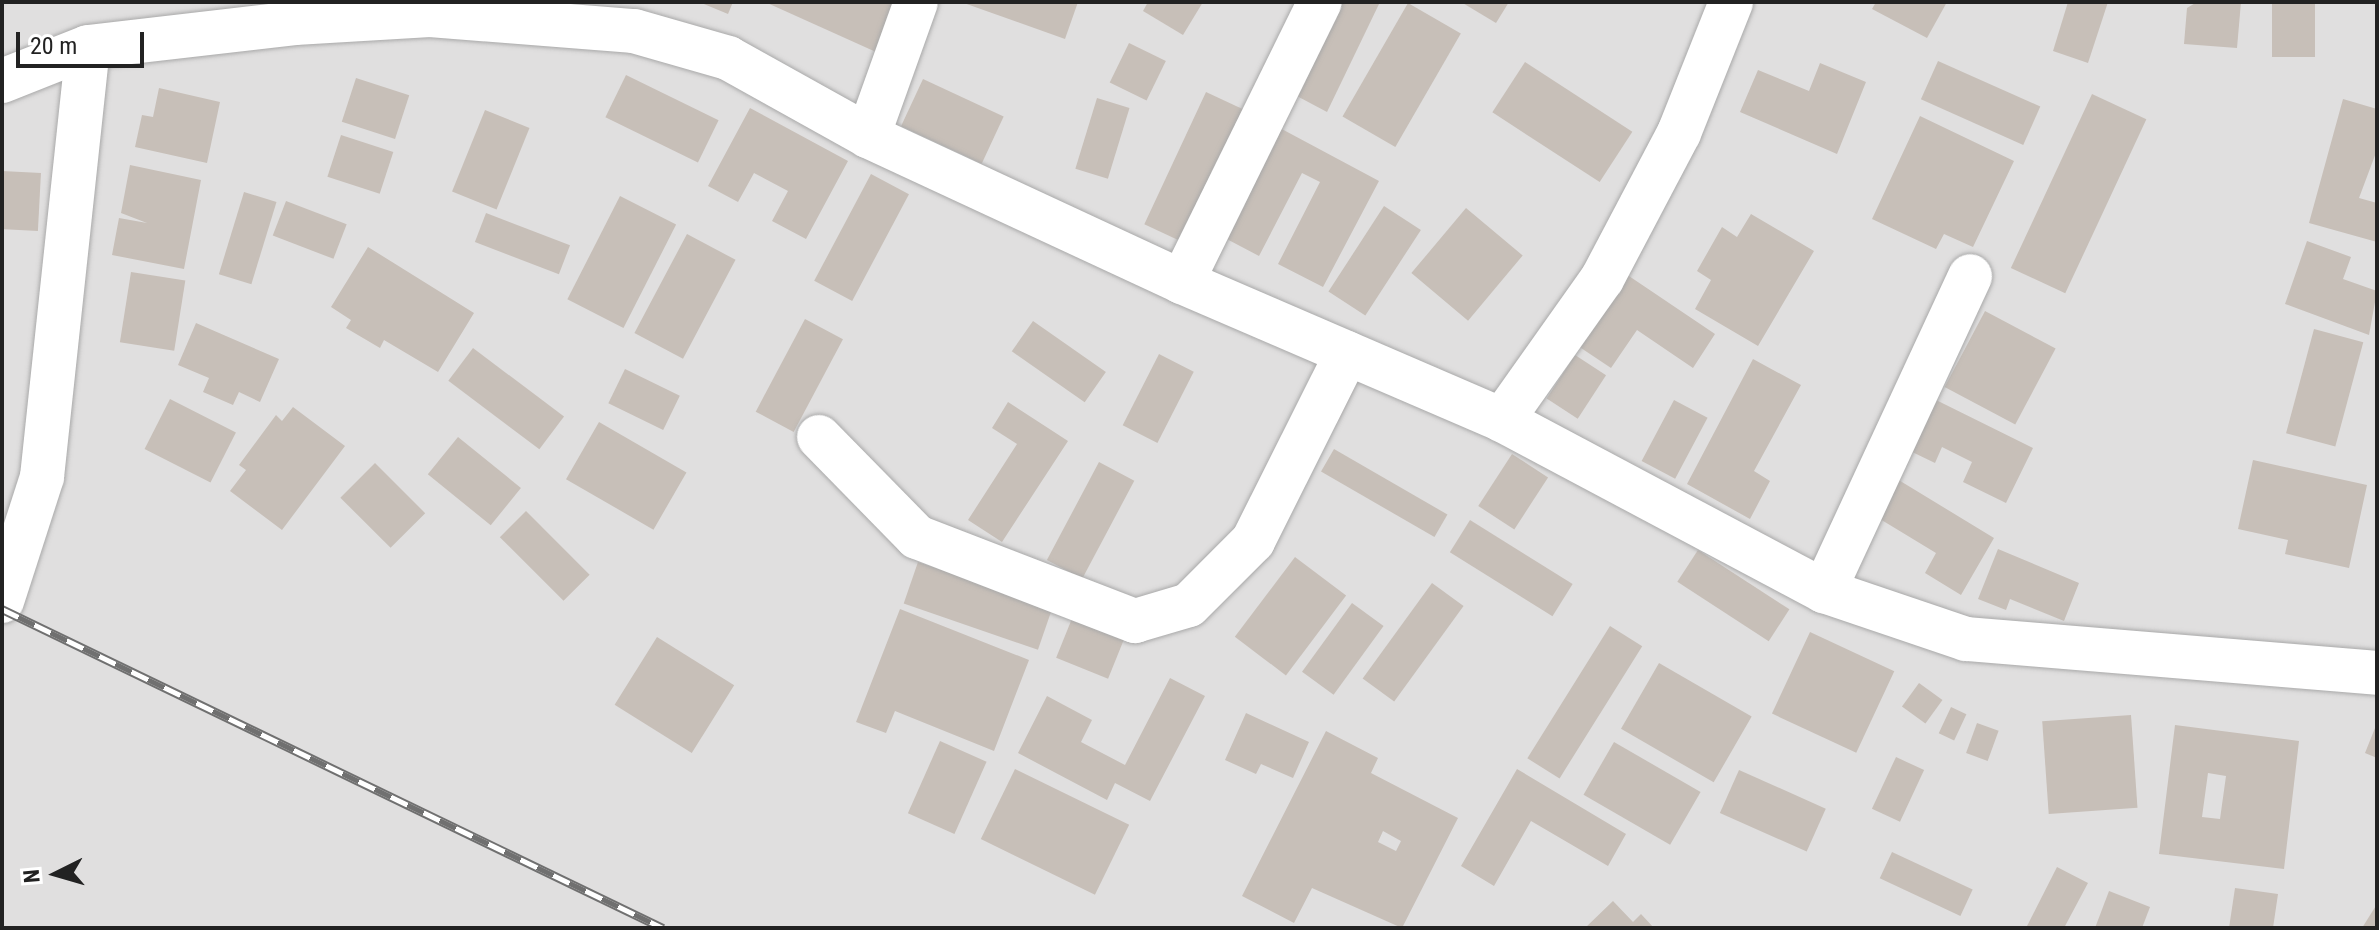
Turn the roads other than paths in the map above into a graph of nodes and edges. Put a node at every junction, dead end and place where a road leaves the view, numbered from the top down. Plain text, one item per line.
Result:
1 (916, 2) edge
2 (1320, 2) edge
3 (1731, 2) edge
4 (88, 47) junction
5 (2, 81) edge
6 (868, 136) junction
7 (1970, 276) dead end
8 (1182, 282) junction
9 (1347, 353) junction
10 (1502, 420) junction
11 (819, 437) dead end
12 (1824, 591) junction
13 (2, 601) edge
14 (2377, 673) edge

1 - 6 street
2 - 8 street
3 - 10 street
4 - 5 street
4 - 6 street
4 - 13 street
6 - 8 street
7 - 12 street
8 - 9 street
9 - 10 street
9 - 11 street
10 - 12 street
12 - 14 street

